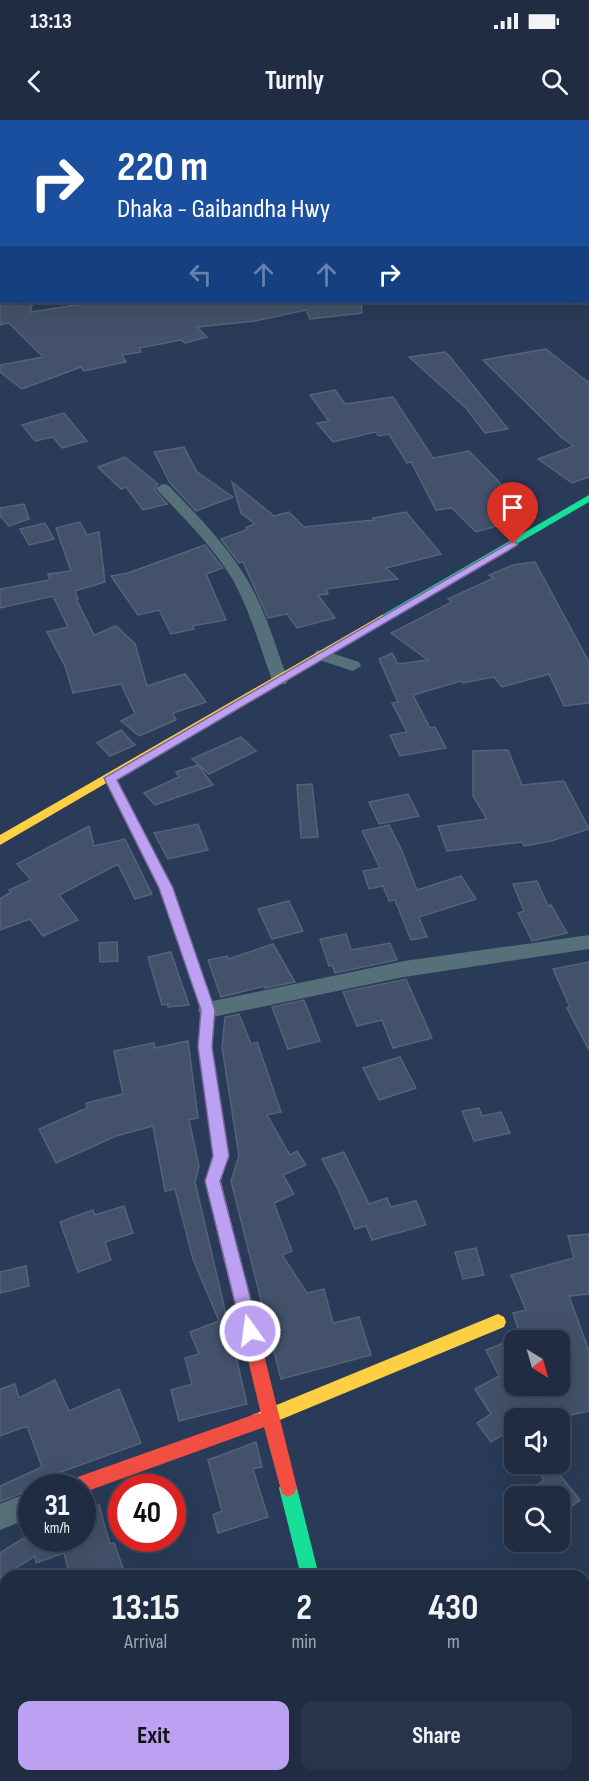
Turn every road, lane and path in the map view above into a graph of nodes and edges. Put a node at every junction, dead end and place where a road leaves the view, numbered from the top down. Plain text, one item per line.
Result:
1 (163, 488) dead end
2 (589, 498) edge
3 (322, 655) junction
4 (353, 666) dead end
5 (280, 680) junction
6 (110, 778) junction
7 (0, 841) edge
8 (589, 942) edge
9 (208, 1010) junction
10 (498, 1322) dead end
11 (272, 1416) junction
12 (96, 1479) edge
13 (18, 1510) edge
14 (0, 1517) edge
15 (309, 1570) edge

1 - 5 street
2 - 3 street
3 - 4 street
3 - 5 street
5 - 6 street
6 - 7 street
6 - 9 street
8 - 9 street
9 - 11 street
10 - 11 street
11 - 12 street
11 - 15 street
13 - 14 street

